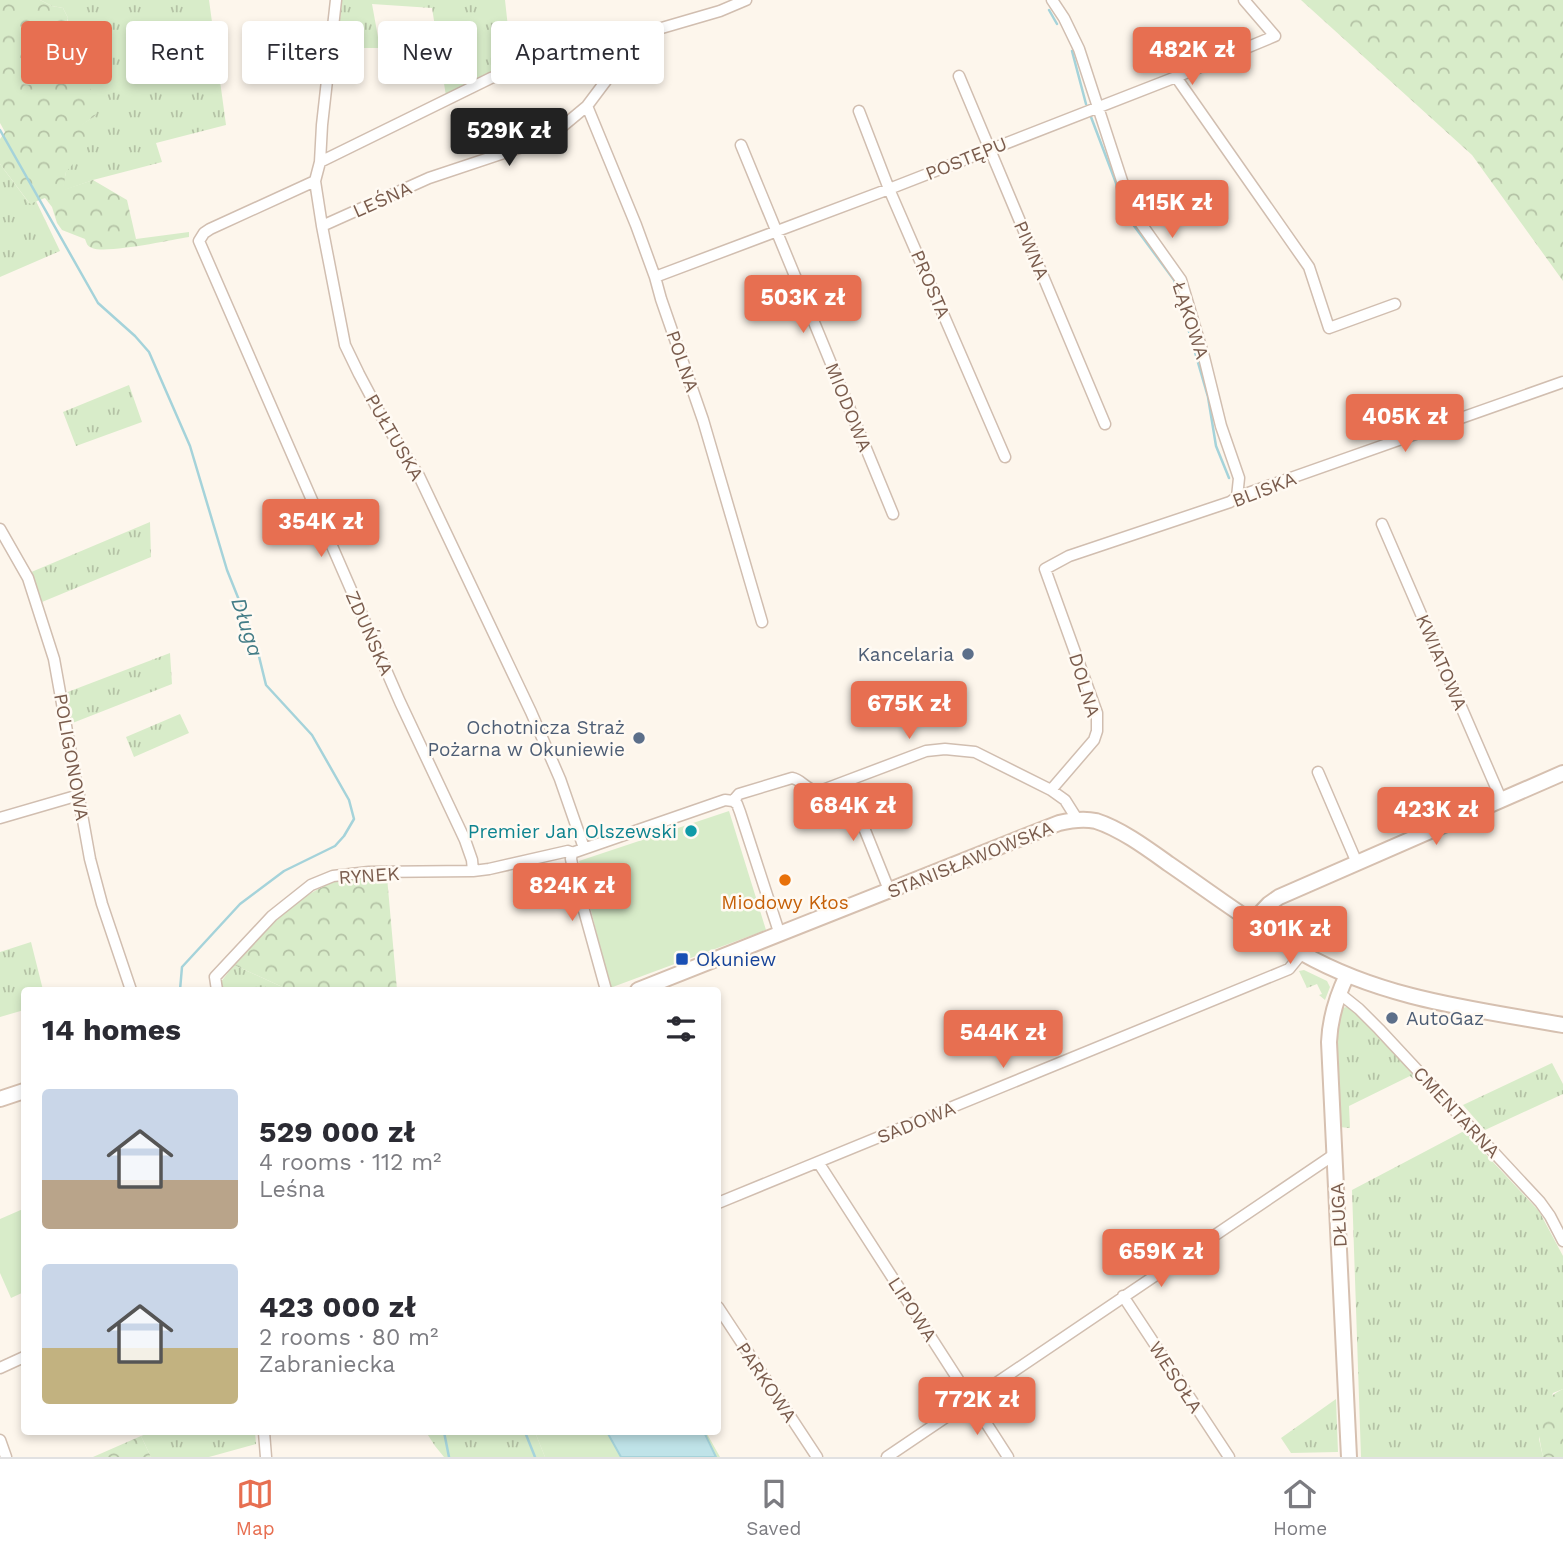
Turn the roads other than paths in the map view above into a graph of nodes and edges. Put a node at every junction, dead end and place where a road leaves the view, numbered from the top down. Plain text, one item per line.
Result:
1 (336, 0) edge
2 (746, 0) edge
3 (1052, 0) edge
4 (1244, 0) edge
5 (664, 27) edge
6 (960, 76) dead end
7 (1176, 77) junction
8 (491, 78) edge
9 (604, 84) edge
10 (587, 106) junction
11 (1097, 106) junction
12 (859, 111) dead end
13 (741, 145) dead end
14 (990, 149) junction
15 (320, 162) junction
16 (315, 181) junction
17 (889, 189) junction
18 (322, 226) junction
19 (778, 232) junction
20 (655, 277) junction
21 (1395, 304) dead end
22 (1563, 382) edge
23 (1105, 424) dead end
24 (1005, 457) dead end
25 (1237, 497) junction
26 (893, 513) dead end
27 (1382, 524) dead end
28 (0, 529) edge
29 (1045, 569) joint
30 (762, 622) dead end
31 (1318, 772) dead end
32 (1563, 773) edge
33 (845, 783) junction
34 (1051, 790) junction
35 (79, 795) junction
36 (1501, 799) junction
37 (733, 801) junction
38 (0, 818) edge
39 (1077, 819) junction
40 (584, 848) junction
41 (572, 853) junction
42 (1357, 863) junction
43 (473, 871) junction
44 (889, 890) junction
45 (1252, 922) junction
46 (780, 935) junction
47 (1301, 953) junction
48 (1347, 975) junction
49 (130, 987) edge
50 (217, 987) edge
51 (605, 987) edge
52 (646, 987) edge
53 (1339, 993) junction
54 (1563, 1025) edge
55 (21, 1092) edge
56 (0, 1099) edge
57 (1335, 1154) junction
58 (817, 1162) junction
59 (721, 1202) edge
60 (1563, 1241) edge
61 (1123, 1296) junction
62 (721, 1312) edge
63 (21, 1358) edge
64 (0, 1368) edge
65 (972, 1401) junction
66 (264, 1435) edge
67 (0, 1440) edge
68 (891, 1456) edge
69 (6, 1457) edge
70 (266, 1457) edge
71 (817, 1457) edge
72 (1008, 1457) edge
73 (1229, 1457) edge
74 (1349, 1457) edge

1 - 15 street, PUŁTUSKA
2 - 5 street
3 - 11 street, ŁĄKOWA
4 - 7 street, POSTĘPU
6 - 14 street, PIWNA
7 - 11 street, POSTĘPU
7 - 21 street
8 - 15 street
9 - 10 street, LEŚNA
10 - 18 street, LEŚNA
10 - 20 street, POLNA
11 - 14 street, POSTĘPU
11 - 25 street, ŁĄKOWA
12 - 17 street, PROSTA
13 - 19 street, MIODOWA
14 - 17 street, POSTĘPU
14 - 23 street, PIWNA
15 - 16 street, PUŁTUSKA
16 - 18 street, PUŁTUSKA
16 - 43 street, ZDUŃSKA
17 - 19 street, POSTĘPU
17 - 24 street, PROSTA
18 - 40 street, PUŁTUSKA
19 - 20 street, POSTĘPU
19 - 26 street, MIODOWA
20 - 30 street, POLNA
22 - 25 street, BLISKA
25 - 29 street, BLISKA
27 - 36 street, KWIATOWA
28 - 35 street, POLIGONOWA
29 - 34 street, DOLNA
31 - 42 street
32 - 36 main road
33 - 34 street
33 - 37 street, RYNEK
33 - 44 street
34 - 39 street
35 - 38 street
35 - 49 street, POLIGONOWA
36 - 42 main road
37 - 40 street, RYNEK
37 - 46 street
39 - 44 main road, STANISŁAWOWSKA
39 - 45 main road, STANISŁAWOWSKA
40 - 41 street, RYNEK
41 - 43 street, RYNEK
41 - 51 street
42 - 45 main road
43 - 50 street, RYNEK
44 - 46 main road, STANISŁAWOWSKA
45 - 47 main road, STANISŁAWOWSKA
46 - 52 main road, STANISŁAWOWSKA
47 - 48 main road, STANISŁAWOWSKA
47 - 58 street, SADOWA
48 - 53 main road, DŁUGA
48 - 54 main road, STANISŁAWOWSKA
53 - 57 main road, DŁUGA
53 - 60 street, CMENTARNA
55 - 56 main road
57 - 61 street
57 - 74 main road, DŁUGA
58 - 59 street, SADOWA
58 - 65 street, LIPOWA
61 - 65 street
61 - 73 street, WESOŁA
62 - 71 street, PARKOWA
63 - 64 street
65 - 68 street
65 - 72 street, LIPOWA
66 - 70 street
67 - 69 street

